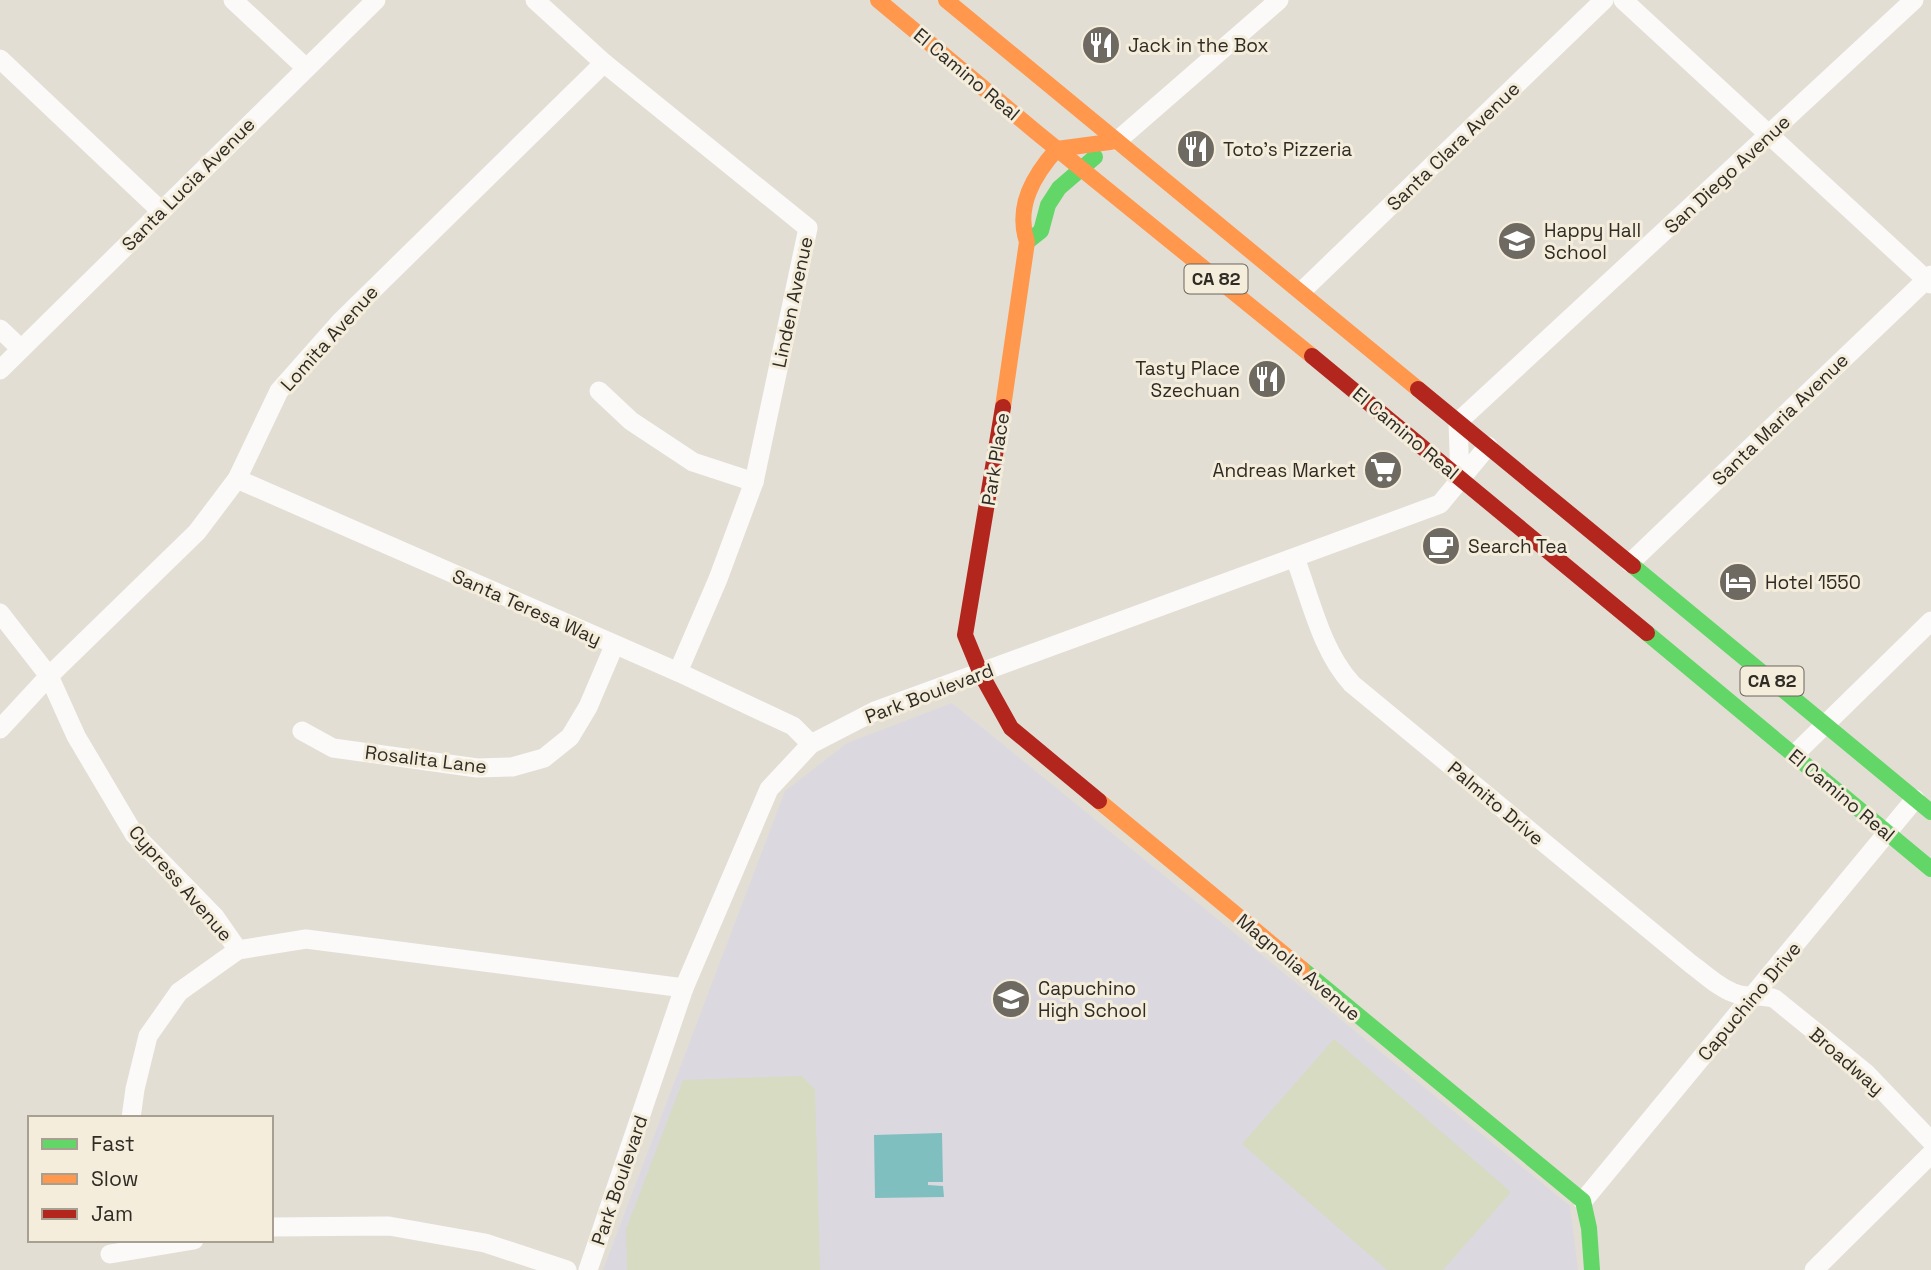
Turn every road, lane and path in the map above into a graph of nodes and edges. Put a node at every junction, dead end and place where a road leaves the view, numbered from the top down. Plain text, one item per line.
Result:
1 (233, 0) edge
2 (376, 0) edge
3 (535, 0) edge
4 (878, 0) edge
5 (946, 0) edge
6 (1279, 0) edge
7 (1604, 0) edge
8 (1623, 0) edge
9 (1914, 0) edge
10 (0, 59) edge
11 (604, 63) junction
12 (306, 68) junction
13 (1769, 134) junction
14 (1117, 141) junction
15 (1058, 149) junction
16 (1081, 168) junction
17 (161, 211) junction
18 (1027, 242) junction
19 (1929, 280) edge
20 (1302, 291) junction
21 (0, 329) edge
22 (21, 349) junction
23 (0, 370) edge
24 (600, 391) dead end
25 (1458, 422) junction
26 (1488, 446) junction
27 (237, 479) junction
28 (1460, 480) junction
29 (754, 482) junction
30 (1295, 558) junction
31 (1630, 563) junction
32 (0, 613) edge
33 (1931, 621) edge
34 (614, 646) junction
35 (678, 672) junction
36 (981, 674) junction
37 (49, 676) junction
38 (1825, 725) junction
39 (0, 729) edge
40 (302, 731) dead end
41 (811, 744) junction
42 (1794, 755) junction
43 (1915, 799) junction
44 (1931, 812) edge
45 (1887, 833) junction
46 (1931, 869) edge
47 (238, 950) junction
48 (684, 988) junction
49 (1754, 996) junction
50 (131, 1116) edge
51 (1931, 1141) edge
52 (1931, 1154) edge
53 (1583, 1201) junction
54 (273, 1227) edge
55 (183, 1242) edge
56 (110, 1255) edge
57 (567, 1270) edge
58 (588, 1270) edge
59 (1592, 1270) edge
60 (1814, 1270) edge

1 - 12 street
2 - 12 street, Santa Lucia Avenue
3 - 11 street, Linden Avenue
4 - 15 main road, El Camino Real / CA 82
5 - 14 main road, CA 82
6 - 14 street
7 - 20 street, Santa Clara Avenue
8 - 13 street
9 - 13 street, San Diego Avenue
10 - 17 street
11 - 27 street, Lomita Avenue
11 - 29 street, Linden Avenue
12 - 17 street, Santa Lucia Avenue
13 - 19 street
13 - 25 street, San Diego Avenue
14 - 15 main road
14 - 16 main road, Park Place
14 - 20 main road, CA 82
15 - 16 main road, El Camino Real / CA 82
15 - 18 main road, Park Place
16 - 18 main road, Park Place
16 - 28 main road, El Camino Real / CA 82
17 - 22 street, Santa Lucia Avenue
18 - 36 main road, Park Place
19 - 31 street, Santa Maria Avenue
20 - 25 main road, CA 82
21 - 22 street
22 - 23 street, Santa Lucia Avenue
24 - 29 street
25 - 26 main road, CA 82
25 - 28 street
26 - 28 street, Park Boulevard
26 - 31 main road, CA 82
27 - 34 street, Santa Teresa Way
27 - 37 street, Lomita Avenue
28 - 30 street, Park Boulevard
28 - 42 main road, El Camino Real / CA 82
29 - 35 street, Linden Avenue
30 - 36 street, Park Boulevard
30 - 49 street, Palmito Drive
31 - 38 main road, CA 82
32 - 37 street, Cypress Avenue
33 - 38 street
34 - 35 street, Santa Teresa Way
34 - 40 street, Rosalita Lane
35 - 41 street, Santa Teresa Way
36 - 41 street, Park Boulevard
36 - 53 main road, Magnolia Avenue
37 - 39 street, Lomita Avenue
37 - 47 street, Cypress Avenue
38 - 42 street
38 - 43 main road, CA 82
41 - 48 street, Park Boulevard
42 - 45 main road, El Camino Real / CA 82
43 - 44 main road, CA 82
43 - 45 street, Capuchino Drive
45 - 46 main road, El Camino Real / CA 82
45 - 49 street, Capuchino Drive
47 - 48 street, Cypress Avenue
47 - 50 street
48 - 58 street, Park Boulevard
49 - 51 street, Broadway
49 - 53 street, Capuchino Drive
52 - 60 street
53 - 59 main road
54 - 57 street
55 - 56 street

